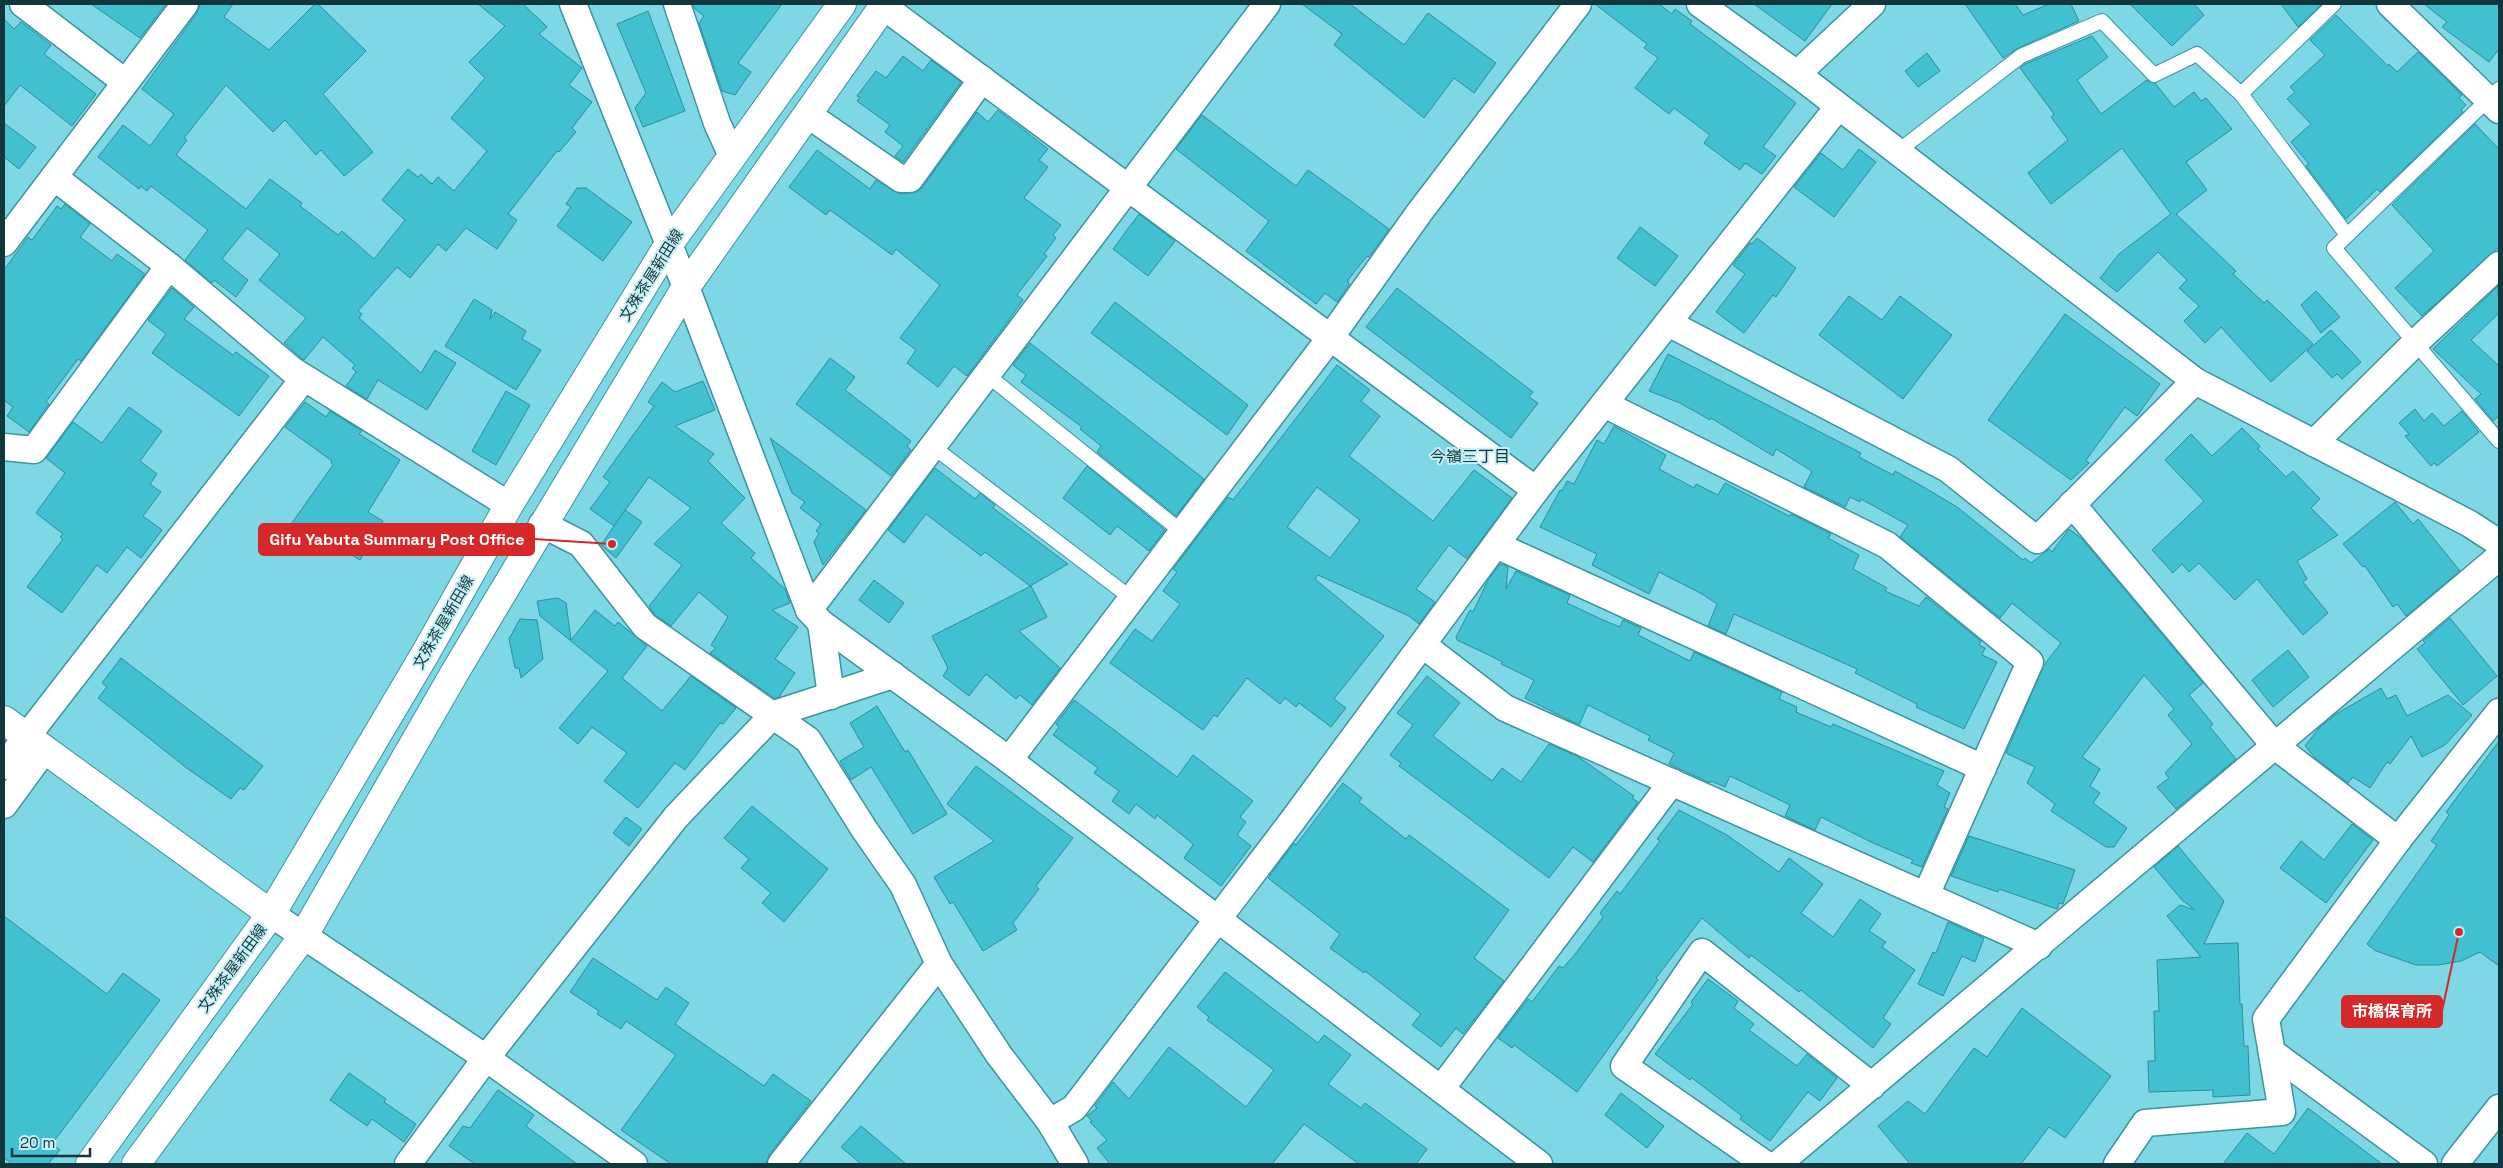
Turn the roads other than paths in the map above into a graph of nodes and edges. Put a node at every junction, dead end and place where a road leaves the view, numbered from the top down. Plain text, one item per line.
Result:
1 (23, 4) edge
2 (185, 4) edge
3 (573, 4) edge
4 (677, 4) edge
5 (842, 4) edge
6 (1267, 4) edge
7 (1578, 4) edge
8 (1700, 4) edge
9 (1872, 4) edge
10 (2334, 4) edge
11 (2390, 4) edge
12 (884, 5) edge
13 (1797, 74) junction
14 (982, 79) junction
15 (125, 82) junction
16 (2241, 94) junction
17 (2496, 100) edge
18 (1838, 107) junction
19 (807, 114) junction
20 (1897, 152) junction
21 (732, 156) junction
22 (54, 177) junction
23 (1128, 186) junction
24 (2347, 236) junction
25 (4, 243) edge
26 (669, 244) junction
27 (2499, 265) edge
28 (169, 266) junction
29 (686, 287) junction
30 (1668, 323) junction
31 (1330, 338) junction
32 (2415, 343) junction
33 (986, 374) junction
34 (304, 378) junction
35 (2195, 381) junction
36 (1604, 404) junction
37 (2499, 441) edge
38 (2314, 443) junction
39 (932, 446) junction
40 (4, 447) edge
41 (1536, 490) junction
42 (2072, 504) junction
43 (509, 506) junction
44 (542, 524) junction
45 (1182, 532) junction
46 (2499, 543) edge
47 (1496, 545) junction
48 (2499, 557) edge
49 (1131, 598) junction
50 (815, 616) junction
51 (1422, 645) junction
52 (893, 675) junction
53 (831, 696) junction
54 (2499, 712) edge
55 (774, 714) junction
56 (4, 720) edge
57 (36, 743) junction
58 (2275, 746) junction
59 (1009, 760) junction
60 (4, 766) edge
61 (1983, 768) junction
62 (1672, 782) junction
63 (4, 805) edge
64 (2398, 840) junction
65 (1926, 895) junction
66 (271, 914) junction
67 (1216, 920) junction
68 (304, 935) junction
69 (2039, 946) junction
70 (939, 964) junction
71 (2273, 1053) junction
72 (486, 1058) junction
73 (1872, 1086) junction
74 (1441, 1089) junction
75 (2499, 1108) edge
76 (1050, 1122) junction
77 (90, 1164) edge
78 (136, 1164) edge
79 (408, 1164) edge
80 (634, 1164) edge
81 (781, 1164) edge
82 (1075, 1164) edge
83 (1539, 1164) edge
84 (1765, 1164) edge
85 (1778, 1164) edge
86 (2116, 1164) edge
87 (2424, 1164) edge
88 (2455, 1164) edge

1 - 15 street
2 - 15 street
3 - 26 street
4 - 21 street
5 - 21 main road, 文殊茶屋新田線
6 - 23 street
7 - 31 street
8 - 13 street
9 - 13 street
10 - 16 lane
11 - 17 street
12 - 14 street
12 - 19 main road
13 - 18 street
14 - 19 street
14 - 23 street
15 - 22 street
16 - 20 lane
16 - 24 lane
17 - 24 lane
18 - 20 street
18 - 30 street
19 - 29 main road
20 - 35 street
21 - 26 main road, 文殊茶屋新田線
22 - 25 street
22 - 28 street
23 - 31 street
23 - 33 street
24 - 32 lane
26 - 29 street
26 - 43 main road, 文殊茶屋新田線
27 - 32 street
28 - 34 street
28 - 40 street
29 - 44 main road
29 - 50 street
30 - 36 street
30 - 42 street
31 - 41 street
31 - 45 street
32 - 37 lane
32 - 38 street
33 - 39 street
33 - 45 lane
34 - 43 street
34 - 57 street
35 - 38 street
35 - 42 street
36 - 41 street
36 - 61 street
38 - 46 street
39 - 49 lane
39 - 50 street
41 - 47 street
42 - 58 street
43 - 66 main road, 文殊茶屋新田線
44 - 55 street
44 - 68 main road
45 - 49 street
47 - 51 street
47 - 61 street
48 - 58 street
49 - 59 street
50 - 52 street
50 - 53 street
51 - 62 street
51 - 67 street
52 - 53 street
52 - 59 street
53 - 55 street
54 - 64 street
55 - 70 street
55 - 72 street
56 - 57 main road
57 - 60 street
57 - 63 street
57 - 66 main road
58 - 64 street
58 - 69 street
59 - 67 street
61 - 65 street
62 - 65 street
62 - 74 street
64 - 71 street
65 - 69 street
66 - 68 street
66 - 77 main road, 文殊茶屋新田線
67 - 74 street
67 - 76 street
68 - 72 street
68 - 78 main road
69 - 73 street
70 - 76 street
70 - 81 street
71 - 86 street
71 - 87 street
72 - 79 street
72 - 80 street
73 - 84 street
73 - 85 street
74 - 83 street
75 - 88 street
76 - 82 street

